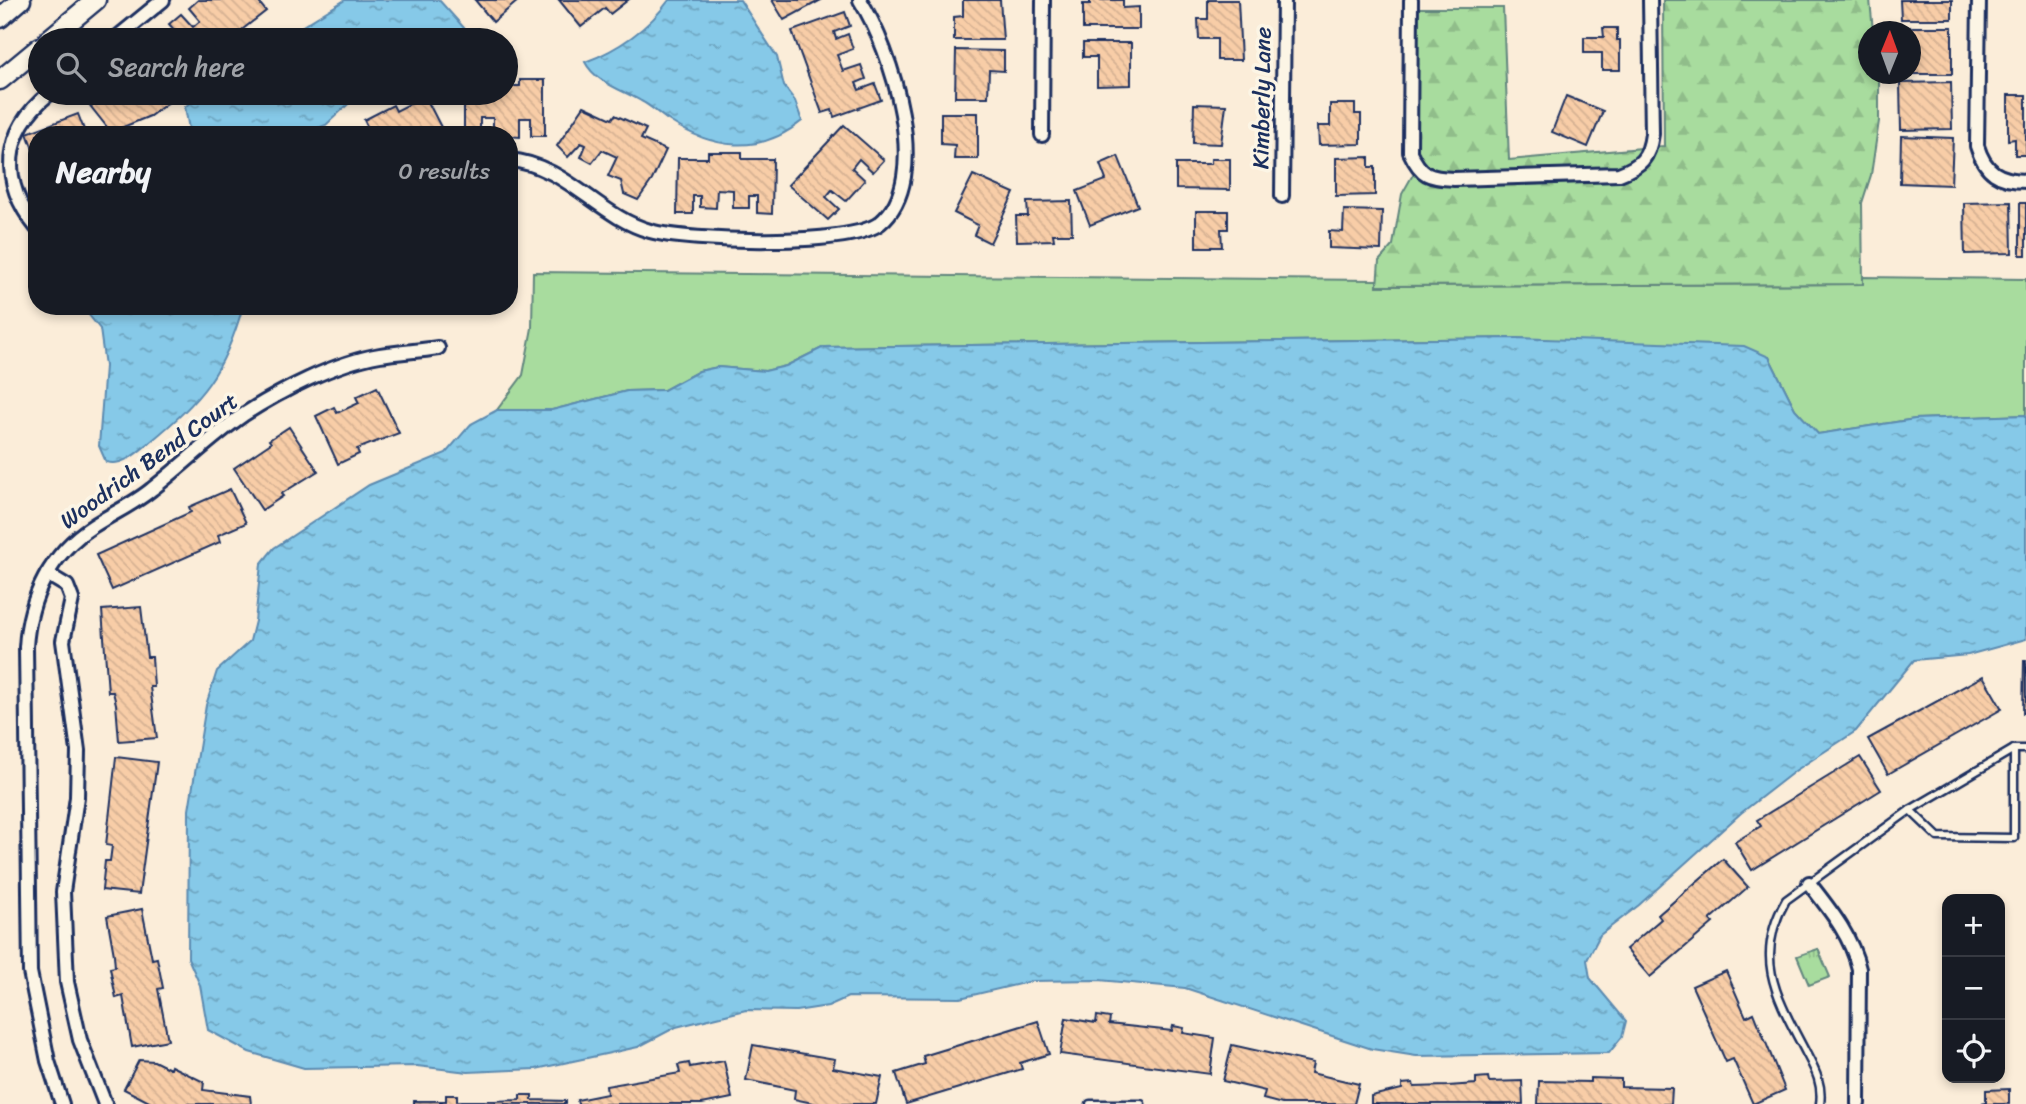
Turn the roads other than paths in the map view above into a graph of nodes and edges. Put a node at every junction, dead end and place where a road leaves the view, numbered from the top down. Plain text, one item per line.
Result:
1 (21, 0) edge
2 (96, 0) edge
3 (163, 0) edge
4 (860, 0) edge
5 (1043, 0) edge
6 (1284, 0) edge
7 (1411, 0) edge
8 (1650, 0) edge
9 (1979, 0) edge
10 (0, 18) edge
11 (62, 28) edge
12 (129, 28) edge
13 (28, 57) edge
14 (0, 80) edge
15 (37, 105) edge
16 (1042, 135) dead end
17 (518, 162) edge
18 (2026, 181) edge
19 (1282, 196) dead end
20 (28, 221) edge
21 (438, 348) dead end
22 (47, 574) junction
23 (2014, 749) junction
24 (2026, 749) edge
25 (1910, 810) junction
26 (1809, 883) junction
27 (62, 1104) edge
28 (105, 1104) edge
29 (1090, 1104) edge
30 (1141, 1104) edge
31 (1820, 1104) edge
32 (1858, 1104) edge

1 - 10 main road
2 - 11 main road
3 - 12 street
4 - 17 street
5 - 16 street
6 - 19 street, Kimberly Lane
7 - 8 street
9 - 18 street
13 - 14 main road
15 - 20 street
21 - 22 street, Woodrich Bend Court
22 - 27 street, Woodrich Bend Court
22 - 28 street
23 - 24 lane
23 - 25 lane
23 - 25 lane
25 - 26 lane
26 - 31 lane
26 - 32 street
29 - 30 lane

